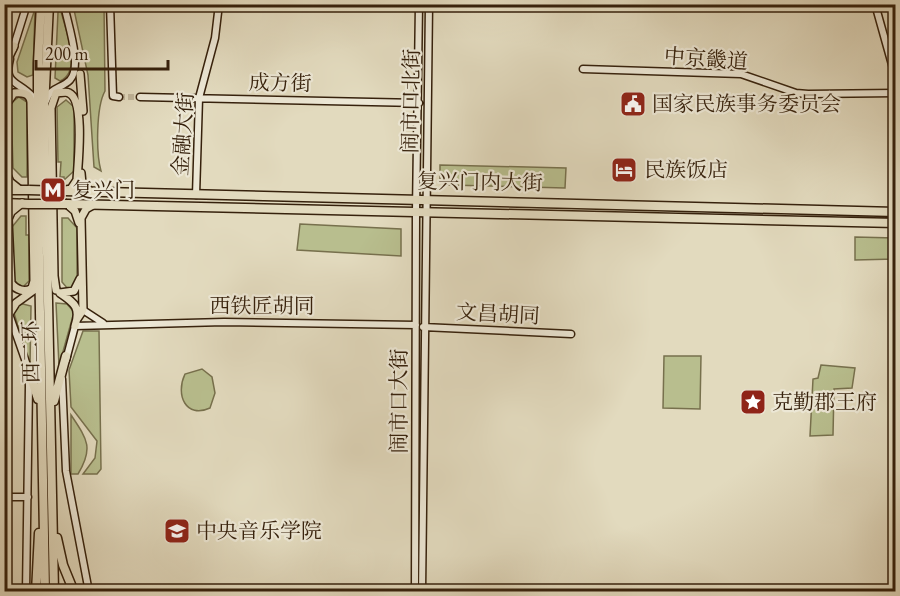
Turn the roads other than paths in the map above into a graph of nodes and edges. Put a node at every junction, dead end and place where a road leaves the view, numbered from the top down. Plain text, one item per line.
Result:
1 (27, 4) edge
2 (41, 4) edge
3 (49, 4) edge
4 (63, 4) edge
5 (110, 4) edge
6 (221, 4) edge
7 (419, 4) edge
8 (429, 4) edge
9 (875, 4) edge
10 (14, 46) junction
11 (419, 46) junction
12 (429, 46) junction
13 (76, 60) junction
14 (4, 67) edge
15 (583, 69) dead end
16 (80, 75) joint
17 (896, 79) edge
18 (63, 84) junction
19 (24, 89) junction
20 (56, 93) junction
21 (896, 93) edge
22 (116, 96) dead end
23 (140, 97) tunnel mouth
24 (30, 98) junction
25 (201, 98) junction
26 (419, 103) junction
27 (41, 108) junction
28 (4, 190) edge
29 (25, 190) junction
30 (64, 191) junction
31 (92, 193) junction
32 (198, 195) junction
33 (420, 199) junction
34 (4, 203) edge
35 (26, 203) junction
36 (67, 204) junction
37 (93, 205) junction
38 (420, 211) junction
39 (896, 212) edge
40 (4, 219) edge
41 (896, 223) edge
42 (39, 267) junction
43 (47, 279) junction
44 (58, 292) junction
45 (83, 310) junction
46 (9, 315) junction
47 (76, 322) junction
48 (106, 324) junction
49 (420, 326) junction
50 (571, 334) dead end
51 (66, 356) junction
52 (28, 368) junction
53 (46, 424) junction
54 (4, 497) edge
55 (28, 497) junction
56 (43, 497) junction
57 (52, 508) junction
58 (26, 591) edge
59 (36, 591) edge
60 (45, 591) edge
61 (54, 591) edge
62 (74, 591) edge
63 (89, 591) edge
64 (416, 591) edge
65 (422, 591) edge

1 - 10 street
2 - 27 highway, 西二环
3 - 27 highway, 西二环
4 - 13 street
5 - 22 street
6 - 25 street, 金融大街
7 - 11 street, 闹市口北街
8 - 12 street, 闹市口北街
9 - 17 street
10 - 14 main road
10 - 19 street
11 - 12 street
11 - 26 street, 闹市口北街
12 - 33 street, 闹市口北街
13 - 16 street
13 - 18 street
15 - 21 street, 中京畿道
16 - 31 main road
18 - 20 main road
18 - 27 street
19 - 24 main road
19 - 27 street
20 - 30 main road
20 - 44 main road
23 - 25 street, 成方街
24 - 29 main road
24 - 35 main road
25 - 26 street, 成方街
25 - 32 street, 金融大街
26 - 33 street, 闹市口北街
27 - 42 highway, 西二环
27 - 43 highway, 西二环
28 - 29 highway, 复兴门内大街
29 - 30 highway, 复兴门内大街, bridge
30 - 31 highway, 复兴门内大街
31 - 32 highway, 复兴门内大街
32 - 33 highway, 复兴门内大街
33 - 38 street, 闹市口大街
33 - 39 highway, 复兴门内大街
34 - 35 highway, 复兴门内大街
35 - 36 highway, 复兴门内大街, bridge
36 - 37 highway, 复兴门内大街
36 - 44 main road
37 - 38 highway, 复兴门内大街
37 - 45 main road
38 - 41 highway, 复兴门内大街
38 - 49 street, 闹市口大街
40 - 46 main road
42 - 46 main road
42 - 53 highway, 西二环
43 - 44 main road
43 - 53 highway, 西二环
44 - 47 main road
45 - 47 main road
45 - 48 street
46 - 52 street
47 - 48 street, 西铁匠胡同
47 - 51 street
48 - 49 street, 西铁匠胡同
49 - 50 street, 文昌胡同
49 - 64 street, 闹市口大街
49 - 65 street, 闹市口大街
51 - 53 highway
51 - 63 street
52 - 53 highway
52 - 55 street
53 - 56 highway, 西二环
53 - 57 highway, 西二环
54 - 55 street
55 - 58 street
56 - 59 highway
56 - 60 highway, 西二环
57 - 61 highway, 西二环
57 - 62 highway

